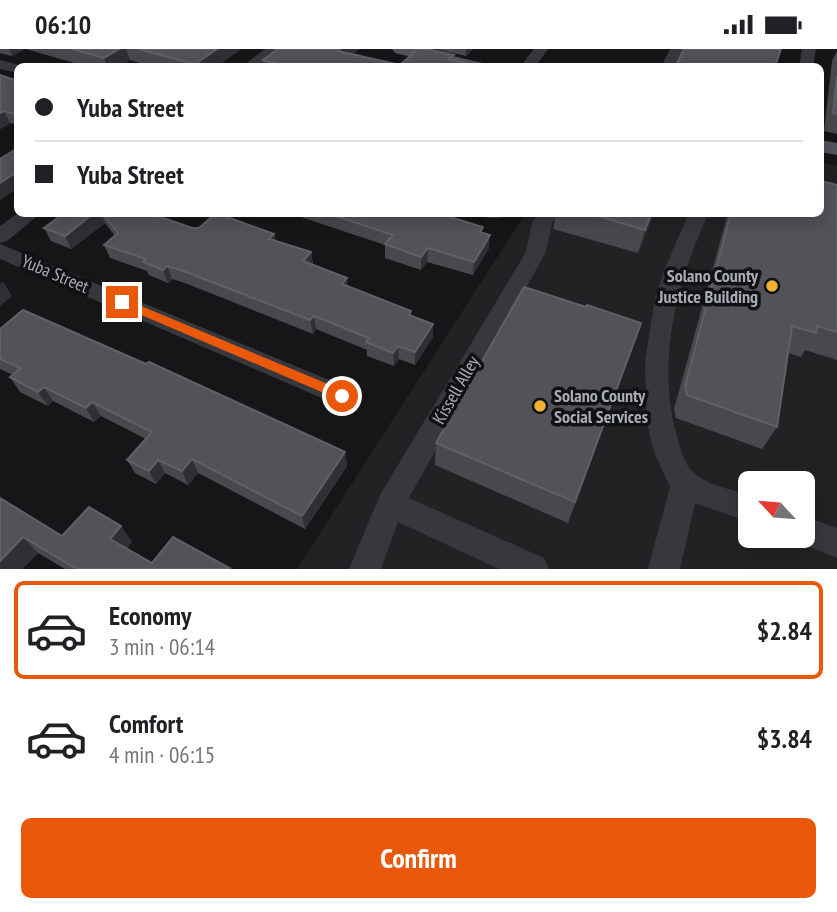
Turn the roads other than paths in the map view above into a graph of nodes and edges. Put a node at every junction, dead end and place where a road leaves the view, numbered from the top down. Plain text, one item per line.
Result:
1 (274, 49) edge
2 (406, 49) edge
3 (541, 49) edge
4 (254, 63) edge
5 (461, 63) edge
6 (530, 63) edge
7 (26, 217) edge
8 (546, 217) edge
9 (697, 217) edge
10 (0, 236) edge
11 (0, 251) edge
12 (342, 396) dead end
13 (685, 484) junction
14 (390, 504) junction
15 (738, 505) edge
16 (816, 535) edge
17 (837, 543) edge
18 (365, 569) edge
19 (533, 569) edge
20 (664, 569) edge

1 - 4 street
2 - 5 main road
3 - 6 street
7 - 10 street
8 - 14 street, Kissell Alley
9 - 13 street
11 - 12 street, Yuba Street
13 - 15 street
13 - 20 street
14 - 18 street, Kissell Alley
14 - 19 street
16 - 17 street

